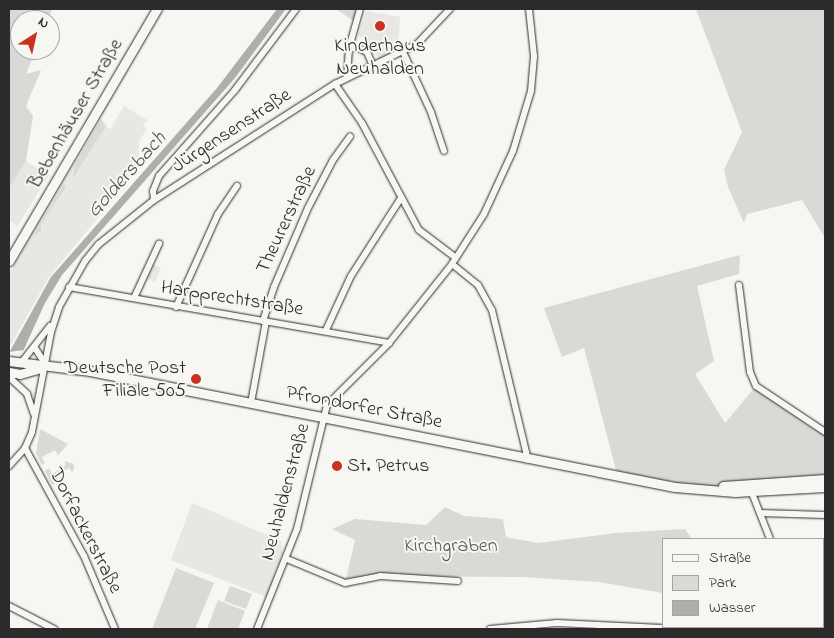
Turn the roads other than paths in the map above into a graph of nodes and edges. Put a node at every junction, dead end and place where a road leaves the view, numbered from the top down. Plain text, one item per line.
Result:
1 (157, 9) edge
2 (296, 9) edge
3 (360, 9) edge
4 (450, 9) edge
5 (529, 9) edge
6 (349, 48) junction
7 (403, 52) junction
8 (373, 66) junction
9 (346, 77) junction
10 (335, 84) junction
11 (350, 137) dead end
12 (444, 151) dead end
13 (237, 186) dead end
14 (402, 199) junction
15 (154, 200) junction
16 (159, 244) dead end
17 (9, 261) edge
18 (454, 261) junction
19 (739, 285) dead end
20 (69, 287) junction
21 (134, 298) junction
22 (176, 307) junction
23 (54, 320) junction
24 (264, 321) junction
25 (326, 330) junction
26 (389, 343) junction
27 (35, 348) junction
28 (9, 361) edge
29 (21, 364) junction
30 (46, 366) junction
31 (9, 372) edge
32 (14, 378) edge
33 (251, 403) junction
34 (322, 417) junction
35 (34, 419) junction
36 (825, 432) edge
37 (25, 448) junction
38 (528, 460) junction
39 (9, 466) edge
40 (825, 478) edge
41 (750, 488) junction
42 (825, 488) edge
43 (760, 513) junction
44 (825, 515) edge
45 (770, 538) edge
46 (287, 559) junction
47 (458, 581) dead end
48 (9, 606) edge
49 (54, 629) edge
50 (115, 629) edge
51 (257, 629) edge
52 (490, 629) edge
53 (683, 629) edge

1 - 17 street, Bebenhäuser Straße
2 - 15 street
3 - 6 street
4 - 7 street, Jürgensenstraße
5 - 18 street
6 - 8 street
6 - 9 street
7 - 8 street, Jürgensenstraße
7 - 12 street
8 - 9 street, Jürgensenstraße
9 - 10 street, Jürgensenstraße
10 - 14 street
10 - 15 street, Jürgensenstraße
11 - 24 street, Theurerstraße
13 - 22 street
14 - 18 street
14 - 25 street
15 - 20 street, Jürgensenstraße
16 - 21 street
18 - 26 street
18 - 38 street
19 - 36 street
20 - 21 street, Harpprechtstraße
20 - 23 street, Jürgensenstraße
21 - 22 street, Harpprechtstraße
22 - 24 street, Harpprechtstraße
23 - 27 street, Jürgensenstraße
23 - 30 street, Jürgensenstraße
24 - 25 street, Harpprechtstraße
24 - 33 street, Theurerstraße
25 - 26 street, Harpprechtstraße
26 - 34 street
27 - 29 street, Jürgensenstraße
27 - 30 street
28 - 29 street, Pfrondorfer Straße
29 - 30 street, Pfrondorfer Straße
30 - 32 street, Pfrondorfer Straße
30 - 33 street, Pfrondorfer Straße
30 - 35 street, Jürgensenstraße
31 - 32 street, Pfrondorfer Straße
32 - 35 street
33 - 34 street, Pfrondorfer Straße
34 - 38 street, Pfrondorfer Straße
34 - 46 street, Neuhaldenstraße
35 - 37 street, Jürgensenstraße
37 - 39 street
37 - 50 street, Dorfackerstraße
38 - 41 street, Pfrondorfer Straße
40 - 41 street, Pfrondorfer Straße
41 - 42 street, Pfrondorfer Straße
41 - 43 street
43 - 44 street
43 - 45 street
46 - 47 street
46 - 51 street, Neuhaldenstraße
48 - 49 street
52 - 53 street

